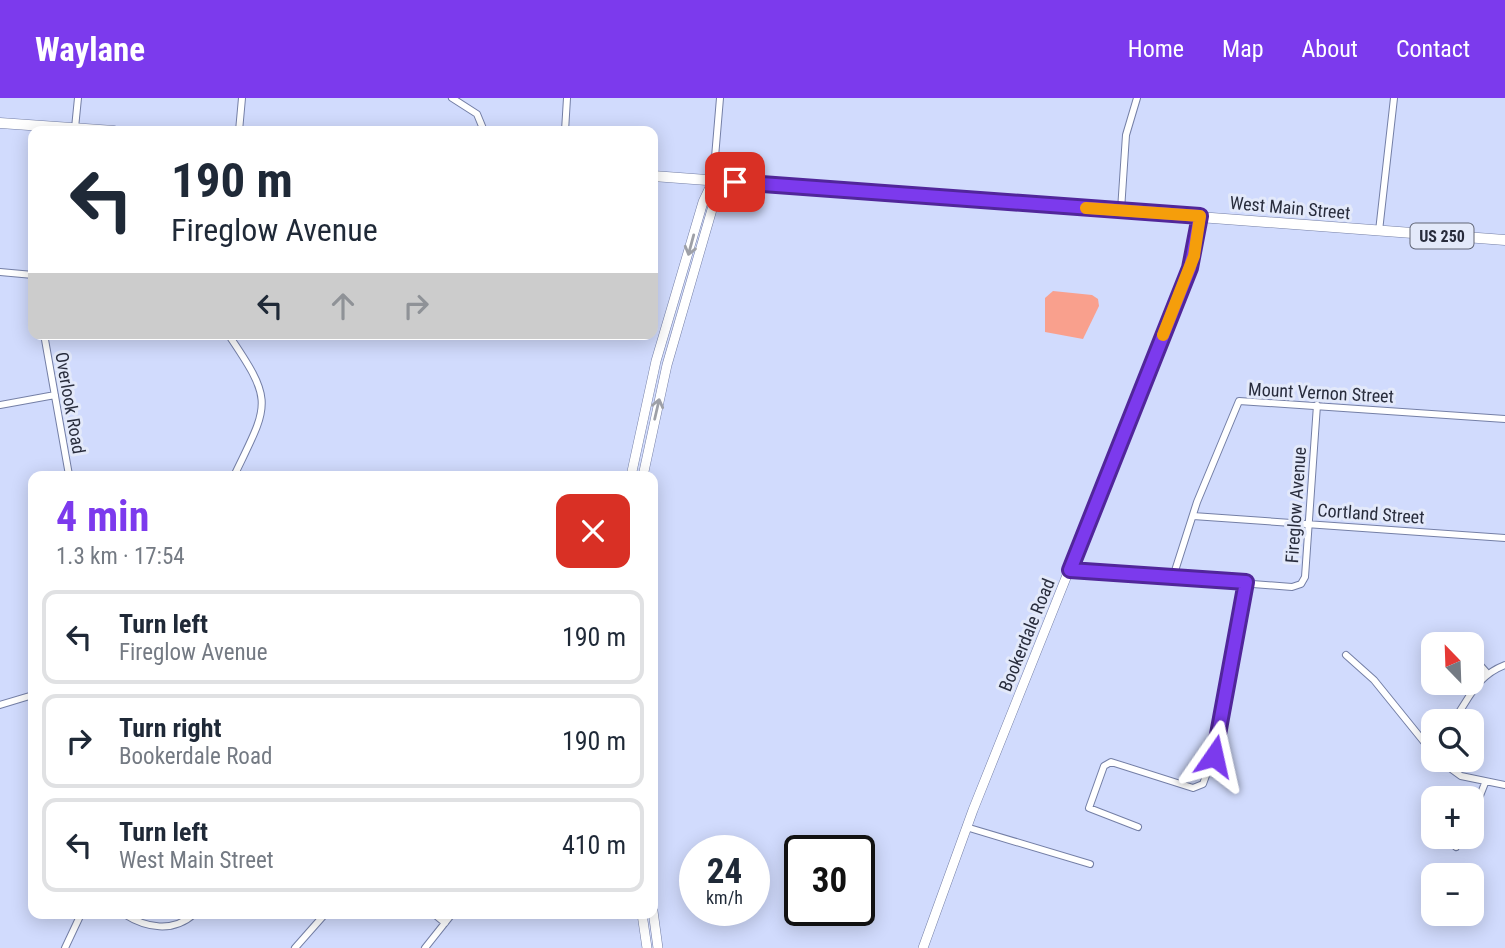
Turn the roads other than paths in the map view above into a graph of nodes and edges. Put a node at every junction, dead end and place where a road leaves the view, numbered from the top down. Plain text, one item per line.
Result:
1 (78, 98) edge
2 (242, 98) edge
3 (452, 98) edge
4 (566, 98) edge
5 (720, 98) edge
6 (1137, 98) edge
7 (1394, 98) edge
8 (0, 123) edge
9 (45, 126) edge
10 (75, 126) edge
11 (239, 126) edge
12 (482, 126) edge
13 (565, 126) edge
14 (658, 176) edge
15 (713, 181) junction
16 (1121, 210) junction
17 (1200, 216) junction
18 (1379, 231) junction
19 (1505, 240) edge
20 (0, 272) edge
21 (28, 275) edge
22 (45, 340) edge
23 (232, 340) edge
24 (55, 395) junction
25 (0, 405) edge
26 (1317, 405) junction
27 (1505, 419) edge
28 (68, 471) edge
29 (236, 471) edge
30 (632, 471) edge
31 (644, 471) edge
32 (1193, 516) junction
33 (1308, 524) junction
34 (1505, 538) edge
35 (1070, 570) junction
36 (1173, 577) junction
37 (1246, 582) junction
38 (1346, 655) dead end
39 (1505, 665) edge
40 (1484, 671) edge
41 (1486, 673) junction
42 (28, 697) edge
43 (0, 705) edge
44 (1460, 709) edge
45 (1421, 739) edge
46 (1456, 772) edge
47 (1485, 783) junction
48 (1505, 785) edge
49 (1484, 786) edge
50 (966, 827) junction
51 (1138, 827) dead end
52 (1090, 864) dead end
53 (79, 919) edge
54 (133, 919) edge
55 (185, 919) edge
56 (321, 919) edge
57 (440, 919) edge
58 (448, 919) edge
59 (643, 919) edge
60 (654, 919) edge
61 (445, 923) junction
62 (65, 948) edge
63 (295, 948) edge
64 (425, 948) edge
65 (647, 948) edge
66 (658, 948) edge
67 (923, 948) edge

1 - 10 street
2 - 11 street
3 - 12 street
4 - 13 street
5 - 15 street
6 - 16 street
7 - 18 street
8 - 9 main road
14 - 15 main road, West Main Street / US 250
15 - 16 main road, West Main Street / US 250
15 -> 30 street
31 -> 15 street
16 - 17 main road, West Main Street / US 250
17 - 18 main road, West Main Street / US 250
17 - 35 street, Bookerdale Road
18 - 19 main road, West Main Street / US 250
20 - 21 street
22 - 24 street, Overlook Road
23 - 29 street
24 - 25 street
24 - 28 street, Overlook Road
26 - 27 street, Mount Vernon Street
26 - 32 street, Mount Vernon Street
26 - 33 street, Fireglow Avenue
32 - 33 street, Cortland Street
32 - 36 street, Mount Vernon Street
33 - 34 street, Cortland Street
33 - 37 street, Fireglow Avenue
35 - 36 street, Fireglow Avenue
35 - 50 street, Bookerdale Road
36 - 37 street, Fireglow Avenue
37 - 51 street
38 - 45 street
39 - 41 street
40 - 41 street
41 - 44 street
42 - 43 street
46 - 47 street
47 - 48 street
47 - 49 street
50 - 52 street
50 - 67 street, Bookerdale Road
53 - 62 street
54 - 55 street
56 - 63 street
57 - 61 street
58 - 61 street
59 - 65 street
60 - 66 street
61 - 64 street

